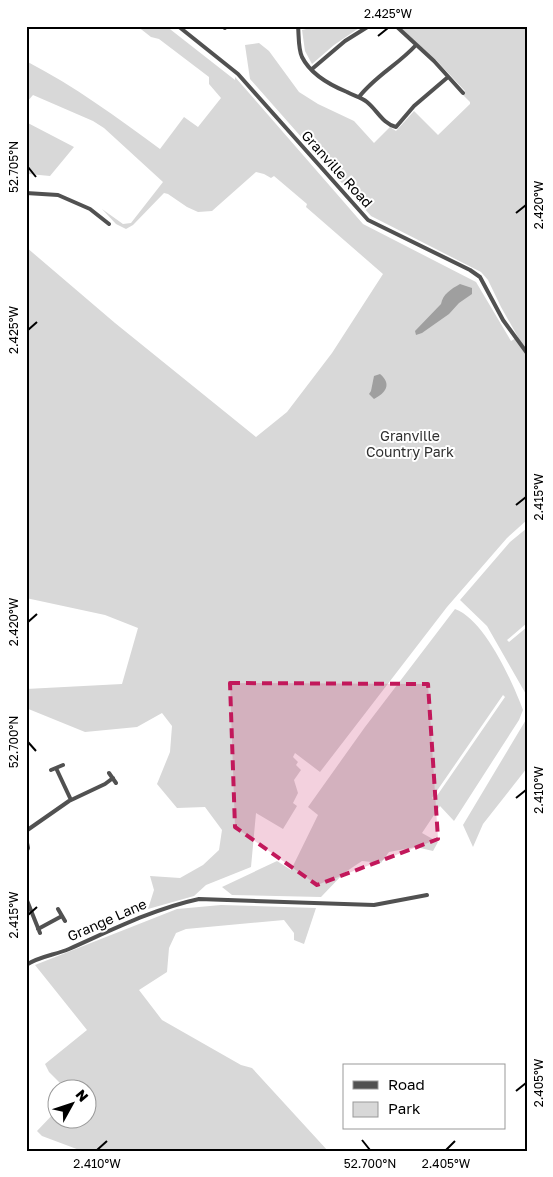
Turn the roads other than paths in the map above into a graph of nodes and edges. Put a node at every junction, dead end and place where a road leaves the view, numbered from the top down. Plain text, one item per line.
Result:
1 (178, 26) edge
2 (298, 26) edge
3 (369, 26) edge
4 (396, 26) edge
5 (416, 45) junction
6 (312, 69) junction
7 (448, 77) junction
8 (463, 93) dead end
9 (359, 97) junction
10 (26, 194) edge
11 (108, 224) dead end
12 (527, 353) edge
13 (63, 765) dead end
14 (56, 768) junction
15 (51, 770) dead end
16 (109, 773) dead end
17 (113, 778) junction
18 (116, 783) dead end
19 (71, 800) junction
20 (26, 831) edge
21 (26, 838) edge
22 (26, 852) edge
23 (426, 895) dead end
24 (26, 898) edge
25 (58, 908) dead end
26 (62, 916) junction
27 (65, 921) dead end
28 (26, 964) edge

1 - 12 street, Granville Road
2 - 6 street
3 - 6 street
4 - 5 street
5 - 7 street
5 - 9 street
6 - 9 street
7 - 8 street
7 - 9 street
10 - 11 street
13 - 14 street
14 - 15 street
14 - 19 street
16 - 17 street
17 - 18 street
17 - 19 street
19 - 20 street
21 - 22 street
23 - 28 street, Grange Lane
24 - 26 street
25 - 26 street
26 - 27 street

